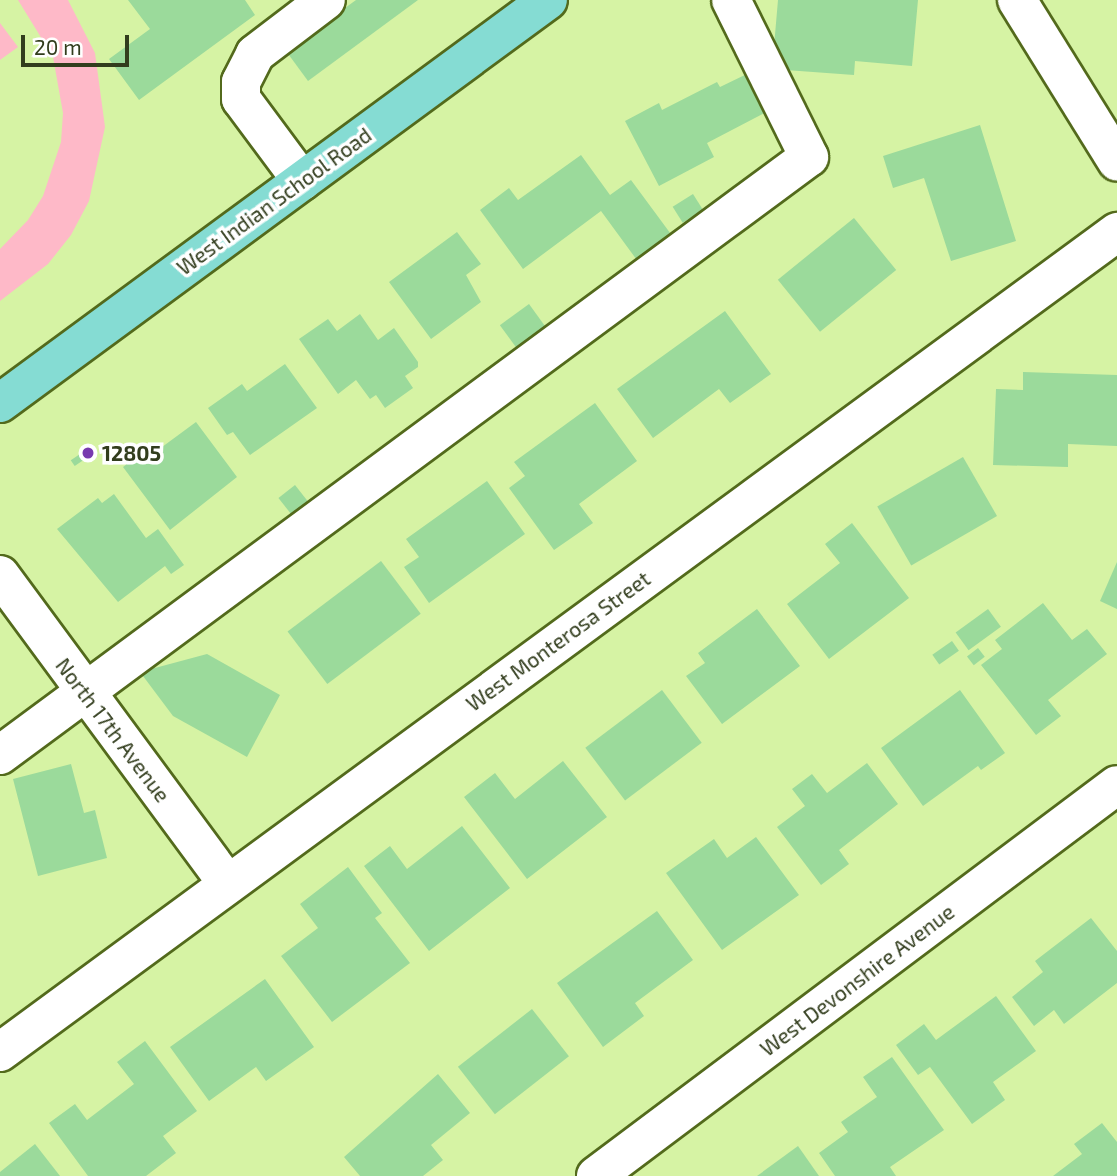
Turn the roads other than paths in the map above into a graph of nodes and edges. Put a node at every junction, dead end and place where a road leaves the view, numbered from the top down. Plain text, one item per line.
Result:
1 (326, 0) edge
2 (548, 0) edge
3 (731, 0) edge
4 (1017, 0) edge
5 (1117, 160) edge
6 (302, 181) junction
7 (1117, 232) edge
8 (0, 402) edge
9 (0, 575) edge
10 (85, 692) junction
11 (0, 755) edge
12 (1117, 785) edge
13 (228, 884) junction
14 (0, 1052) edge
15 (596, 1176) edge

1 - 6 street
2 - 6 main road, West Indian School Road
3 - 10 street
4 - 5 street
6 - 8 main road, West Indian School Road
7 - 13 street, West Monterosa Street
9 - 10 street, North 17th Avenue
10 - 11 street
10 - 13 street, North 17th Avenue
12 - 15 street, West Devonshire Avenue
13 - 14 street, West Monterosa Street

